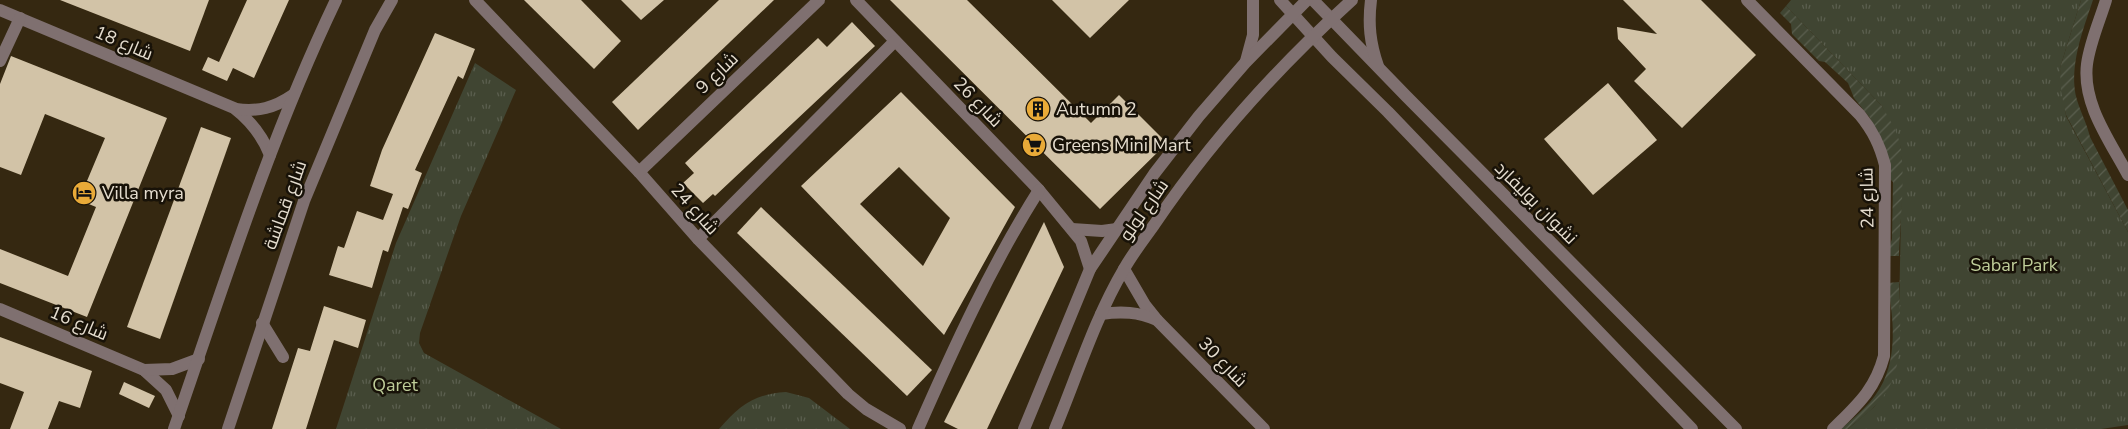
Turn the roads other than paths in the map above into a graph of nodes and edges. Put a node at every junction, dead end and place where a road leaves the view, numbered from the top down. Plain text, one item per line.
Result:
1 (336, 0) edge
2 (392, 0) edge
3 (476, 0) edge
4 (820, 0) edge
5 (856, 0) edge
6 (1252, 0) edge
7 (1280, 0) edge
8 (1307, 0) edge
9 (1313, 0) edge
10 (1352, 0) edge
11 (1371, 0) edge
12 (1747, 0) edge
13 (2106, 0) edge
14 (0, 10) edge
15 (1293, 14) junction
16 (20, 18) junction
17 (1331, 19) junction
18 (1312, 36) junction
19 (894, 41) junction
20 (0, 61) edge
21 (1245, 63) junction
22 (1380, 70) junction
23 (293, 95) junction
24 (234, 108) junction
25 (270, 155) junction
26 (639, 172) junction
27 (2128, 175) edge
28 (1039, 190) junction
29 (1072, 229) junction
30 (1117, 229) junction
31 (698, 239) junction
32 (1090, 269) junction
33 (1124, 269) junction
34 (0, 308) edge
35 (1102, 314) junction
36 (1157, 320) junction
37 (262, 323) junction
38 (282, 357) dead end
39 (199, 359) junction
40 (144, 370) junction
41 (179, 416) junction
42 (174, 429) edge
43 (228, 429) edge
44 (900, 429) edge
45 (918, 429) edge
46 (1024, 429) edge
47 (1056, 429) edge
48 (1264, 429) edge
49 (1692, 429) edge
50 (1736, 429) edge
51 (1832, 429) edge

1 - 23 street, شارع قماشة
2 - 37 street, شارع قماشة
3 - 26 street, شارع 24
4 - 26 street, شارع 9
5 - 19 street, شارع 26
6 - 21 street
7 - 15 street
8 - 15 street, شارع لولو
9 - 17 street, نشوان بوليفارد
10 - 17 street, شارع لولو
11 - 22 street
12 - 51 street, شارع 24
13 - 27 street
14 - 16 street, شارع 18
15 - 18 street
15 - 21 street, شارع لولو
16 - 20 street
16 - 24 street, شارع 18
17 - 18 street, شارع لولو
17 - 22 street, نشوان بوليفارد
18 - 33 street, شارع لولو
18 - 49 street
19 - 28 street, شارع 26
19 - 31 street
21 - 30 street, شارع لولو
22 - 50 street, نشوان بوليفارد
23 - 24 street, شارع 18
23 - 25 street, شارع قماشة
24 - 25 street, شارع 18
25 - 39 street, شارع قماشة
26 - 31 street, شارع 24
28 - 29 street, شارع 26
28 - 45 street
29 - 30 street
29 - 32 street, شارع 26
30 - 32 street, شارع لولو
31 - 44 street, شارع 24
32 - 46 street, شارع لولو
33 - 35 street, شارع لولو
33 - 36 street, شارع 30
34 - 40 street, شارع 16
35 - 36 street, شارع 30
35 - 47 street, شارع لولو
36 - 48 street, شارع 30
37 - 38 street
37 - 43 street, شارع قماشة
39 - 40 street, شارع 16
39 - 41 street, شارع قماشة
40 - 41 street, شارع 16
41 - 42 street, شارع قماشة

